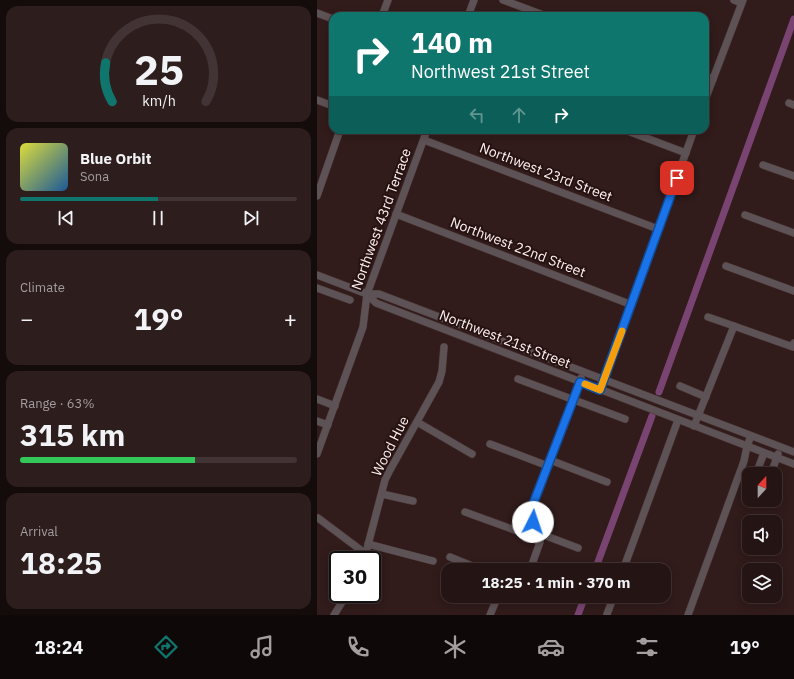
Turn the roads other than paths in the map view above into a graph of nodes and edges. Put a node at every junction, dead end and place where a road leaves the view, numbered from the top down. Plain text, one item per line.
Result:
1 (388, 0) edge
2 (474, 0) edge
3 (503, 0) edge
4 (734, 0) edge
5 (742, 2) edge
6 (384, 12) edge
7 (470, 12) edge
8 (535, 12) edge
9 (317, 13) edge
10 (329, 18) edge
11 (709, 78) edge
12 (713, 79) junction
13 (709, 90) edge
14 (317, 100) edge
15 (329, 104) edge
16 (338, 134) edge
17 (426, 134) edge
18 (636, 134) edge
19 (693, 134) edge
20 (424, 140) junction
21 (686, 153) junction
22 (763, 164) dead end
23 (794, 176) edge
24 (319, 186) edge
25 (317, 196) edge
26 (396, 214) junction
27 (745, 215) dead end
28 (658, 229) junction
29 (794, 233) edge
30 (726, 266) dead end
31 (317, 275) edge
32 (317, 288) edge
33 (794, 291) edge
34 (367, 294) junction
35 (350, 300) dead end
36 (632, 305) junction
37 (708, 317) dead end
38 (734, 326) junction
39 (793, 346) edge
40 (444, 347) dead end
41 (583, 372) junction
42 (518, 379) dead end
43 (604, 380) junction
44 (580, 382) junction
45 (680, 386) dead end
46 (600, 390) junction
47 (706, 397) junction
48 (317, 399) edge
49 (573, 400) junction
50 (335, 406) junction
51 (698, 416) junction
52 (625, 419) dead end
53 (678, 420) junction
54 (317, 421) edge
55 (417, 422) junction
56 (327, 425) junction
57 (694, 426) junction
58 (751, 436) junction
59 (490, 444) dead end
60 (747, 446) junction
61 (781, 447) junction
62 (794, 452) edge
63 (764, 453) junction
64 (317, 454) edge
65 (472, 454) dead end
66 (777, 458) junction
67 (549, 463) junction
68 (794, 464) edge
69 (759, 467) edge
70 (774, 467) edge
71 (607, 482) dead end
72 (382, 494) junction
73 (413, 501) dead end
74 (465, 512) dead end
75 (318, 518) edge
76 (533, 522) junction
77 (541, 534) junction
78 (368, 544) junction
79 (578, 548) dead end
80 (358, 551) edge
81 (366, 551) edge
82 (450, 557) dead end
83 (433, 561) dead end
84 (465, 563) edge
85 (533, 563) edge
86 (626, 563) edge
87 (341, 603) edge
88 (495, 603) edge
89 (611, 603) edge
90 (607, 614) edge
91 (334, 615) edge
92 (490, 615) edge
93 (688, 615) edge

1 - 6 street
2 - 7 street
3 - 8 street
4 - 5 street
5 - 12 street
9 - 10 street
11 - 12 street
12 - 13 street
14 - 15 street
16 - 24 street
17 - 20 street, Northwest 43rd Terrace
18 - 21 street
19 - 21 street
20 - 26 street, Northwest 43rd Terrace
20 - 28 street, Northwest 23rd Street
21 - 28 street
22 - 23 street
24 - 25 street
26 - 34 street, Northwest 43rd Terrace
26 - 36 street, Northwest 22nd Street
27 - 29 street
28 - 36 street
30 - 33 street
31 - 34 street, Northwest 21st Street
32 - 35 street
34 - 41 street, Northwest 21st Street
34 - 44 street, Northwest 21st Street
34 - 50 street, Northwest 43rd Terrace
36 - 43 street
37 - 38 street
38 - 39 street
38 - 47 street
40 - 55 street, Wood Hue
41 - 43 street, Northwest 21st Street
41 - 44 street
42 - 49 street
43 - 46 street
43 - 51 street, Northwest 21st Street
44 - 46 street, Northwest 21st Street
44 - 49 street
45 - 47 street
46 - 53 street, Northwest 21st Street
47 - 51 street
48 - 50 street
49 - 52 street
49 - 67 street
50 - 56 street, Northwest 43rd Terrace
51 - 57 street
51 - 58 street, Northwest 21st Street
53 - 57 street, Northwest 21st Street
53 - 86 street
54 - 56 street
55 - 65 street
55 - 72 street, Wood Hue
56 - 64 street, Northwest 43rd Terrace
57 - 60 street, Northwest 21st Street
58 - 60 street
58 - 61 street, Northwest 21st Street
59 - 67 street
60 - 63 street, Northwest 21st Street
60 - 93 street
61 - 62 street, Northwest 21st Street
61 - 66 street
63 - 66 street, Northwest 21st Street
63 - 69 street
66 - 68 street, Northwest 21st Street
66 - 70 street
67 - 71 street
67 - 76 street
72 - 73 street
72 - 78 street, Wood Hue
74 - 76 street
75 - 80 street
76 - 77 street
77 - 79 street
77 - 85 street
78 - 81 street, Wood Hue
78 - 83 street
82 - 84 street
87 - 91 street
88 - 92 street
89 - 90 street

